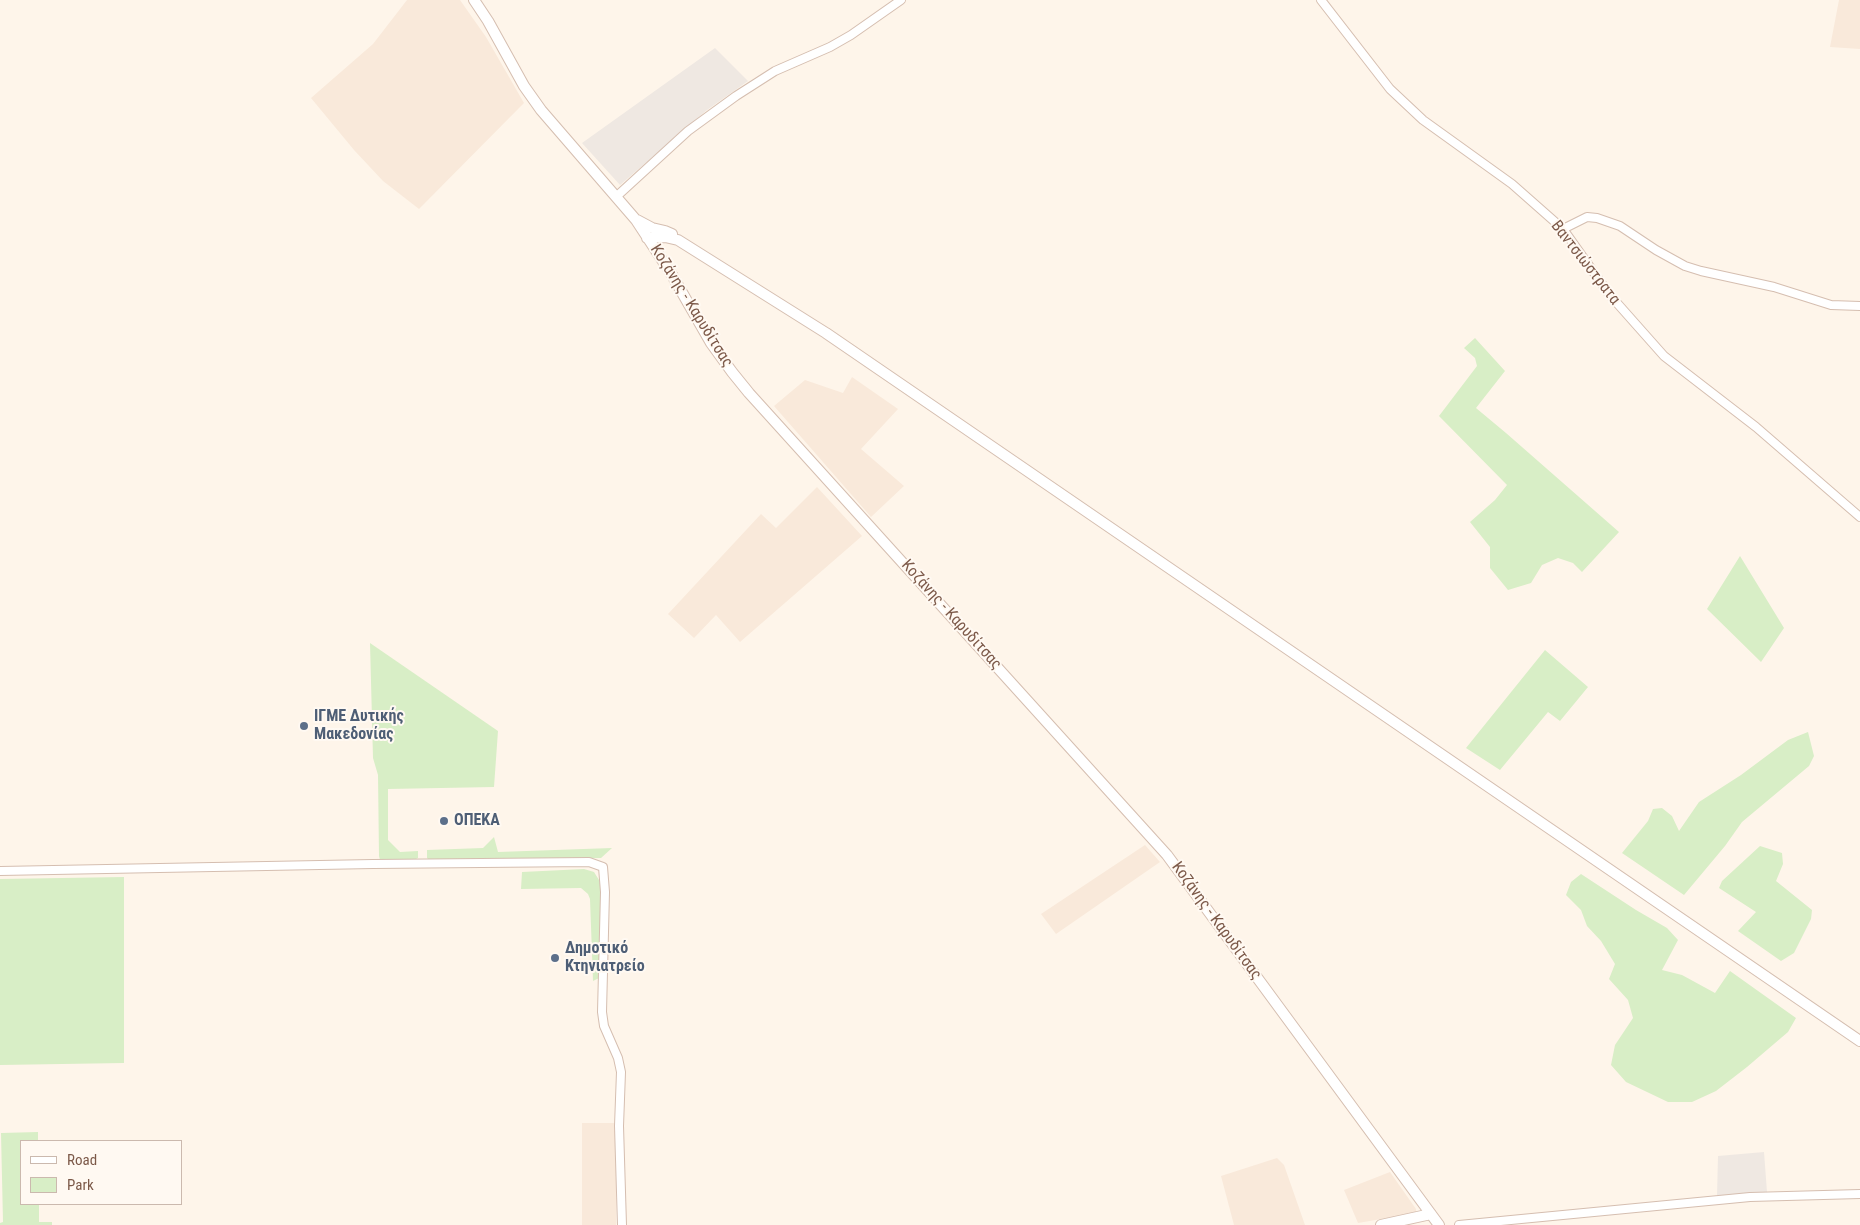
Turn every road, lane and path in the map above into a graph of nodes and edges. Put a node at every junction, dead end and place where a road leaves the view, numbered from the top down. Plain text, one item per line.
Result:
1 (474, 0) edge
2 (901, 0) edge
3 (1321, 0) edge
4 (617, 196) junction
5 (633, 216) junction
6 (1563, 229) junction
7 (661, 230) junction
8 (647, 238) junction
9 (678, 240) junction
10 (1860, 306) edge
11 (1860, 517) edge
12 (0, 871) edge
13 (1860, 1041) edge
14 (1860, 1194) edge
15 (1431, 1214) junction
16 (622, 1225) edge
17 (1381, 1225) edge
18 (1440, 1225) edge
19 (1458, 1225) edge

1 - 4 street, Κοζάνης - Καρυδίτσας
2 - 4 street
3 - 6 street, Βαντσιώστρατα
4 - 5 street, Κοζάνης - Καρυδίτσας
5 - 7 street
5 - 8 street, Κοζάνης - Καρυδίτσας
6 - 10 street
6 - 11 street, Βαντσιώστρατα
7 - 8 street
7 - 9 street
8 - 9 street
8 - 15 street, Κοζάνης - Καρυδίτσας
9 - 13 street
12 - 16 street
14 - 19 street
15 - 17 street
15 - 18 street, Κοζάνης - Καρυδίτσας

